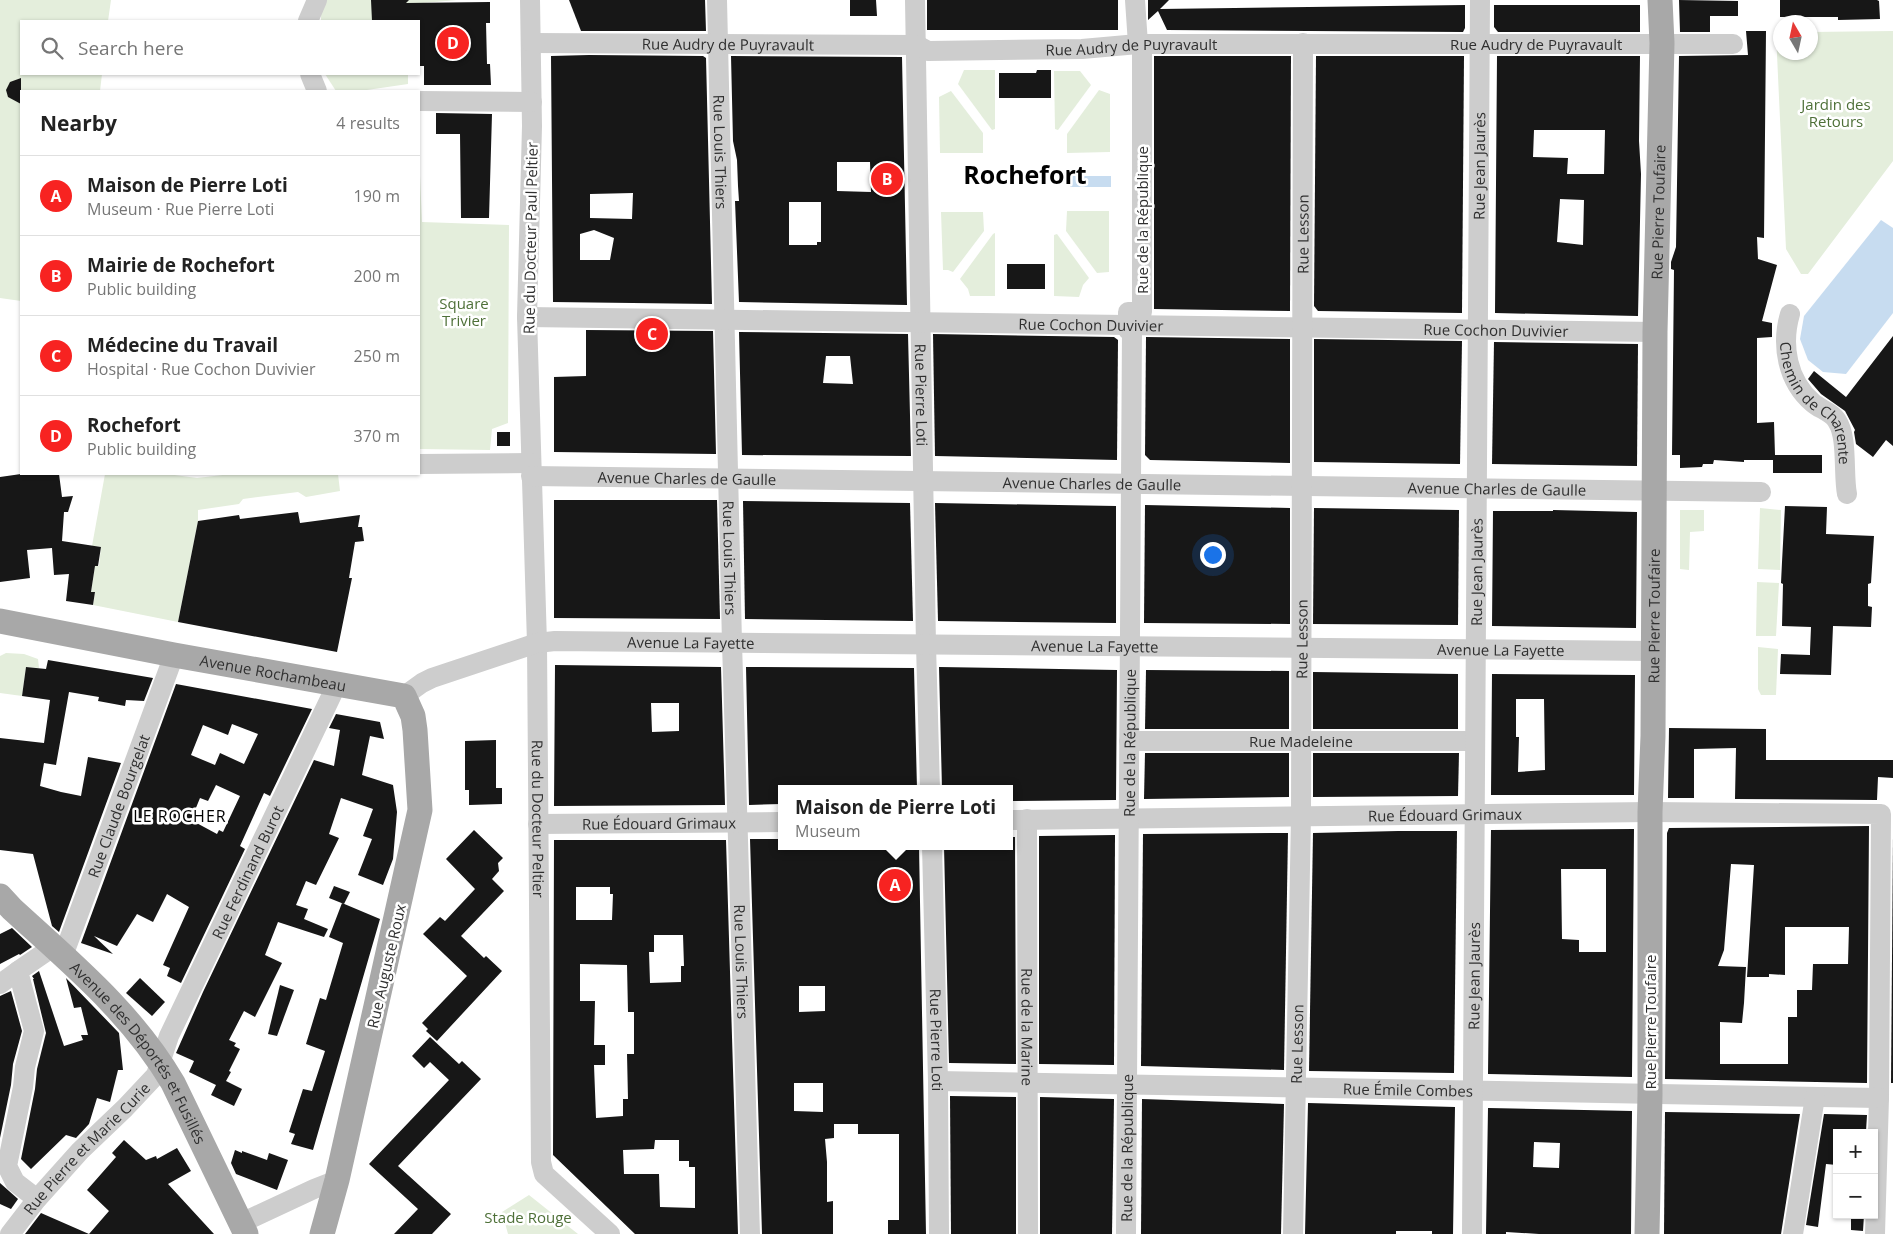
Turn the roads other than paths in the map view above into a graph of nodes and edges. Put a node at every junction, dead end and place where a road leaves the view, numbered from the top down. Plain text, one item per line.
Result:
1 (317, 0) edge
2 (530, 0) edge
3 (717, 0) edge
4 (915, 0) edge
5 (1135, 0) edge
6 (1480, 0) edge
7 (1660, 0) edge
8 (308, 20) edge
9 (718, 43) junction
10 (1303, 43) junction
11 (1480, 43) junction
12 (1662, 43) junction
13 (532, 44) junction
14 (1138, 44) junction
15 (1733, 44) dead end
16 (917, 45) junction
17 (310, 75) edge
18 (317, 90) edge
19 (420, 101) edge
20 (532, 102) junction
21 (1790, 314) dead end
22 (527, 317) junction
23 (726, 320) junction
24 (922, 322) junction
25 (1128, 325) junction
26 (1302, 327) junction
27 (1478, 329) junction
28 (1655, 332) junction
29 (420, 464) edge
30 (531, 470) junction
31 (729, 478) junction
32 (924, 481) junction
33 (1132, 483) junction
34 (1302, 486) junction
35 (1477, 488) junction
36 (1653, 490) junction
37 (1761, 492) dead end
38 (1847, 494) dead end
39 (0, 620) edge
40 (537, 643) junction
41 (732, 643) junction
42 (926, 645) junction
43 (1129, 647) junction
44 (1301, 648) junction
45 (1476, 650) junction
46 (1653, 652) junction
47 (174, 655) junction
48 (337, 684) junction
49 (404, 696) junction
50 (1129, 741) junction
51 (1300, 741) junction
52 (1475, 741) junction
53 (930, 785) edge
54 (1650, 812) junction
55 (1475, 814) junction
56 (1301, 816) junction
57 (1128, 818) junction
58 (1018, 820) edge
59 (778, 822) edge
60 (738, 823) junction
61 (538, 824) junction
62 (932, 850) edge
63 (0, 896) edge
64 (58, 952) junction
65 (18, 971) junction
66 (0, 984) edge
67 (160, 1061) junction
68 (938, 1081) junction
69 (1029, 1083) junction
70 (1128, 1084) junction
71 (1297, 1088) junction
72 (1473, 1090) junction
73 (1650, 1094) junction
74 (1815, 1097) junction
75 (1879, 1098) junction
76 (337, 1180) junction
77 (36, 1199) junction
78 (8, 1229) edge
79 (243, 1229) edge
80 (322, 1234) edge
81 (610, 1234) edge
82 (750, 1234) edge
83 (939, 1234) edge
84 (1028, 1234) edge
85 (1126, 1234) edge
86 (1293, 1234) edge
87 (1472, 1234) edge
88 (1647, 1234) edge
89 (1793, 1234) edge
90 (1875, 1234) edge

1 - 8 street
2 - 13 street, Rue du Docteur Paul Peltier
3 - 9 street, Rue Louis Thiers
4 - 16 street, Rue Pierre Loti
5 - 14 street, Rue de la République
6 - 11 street, Rue Jean Jaurès
7 - 12 main road, Rue Pierre Toufaire
9 - 13 street, Rue Audry de Puyravault
9 - 16 street, Rue Audry de Puyravault
9 - 23 street, Rue Louis Thiers
10 - 11 street, Rue Audry de Puyravault
10 - 14 street, Rue Audry de Puyravault
10 - 26 street, Rue Lesson
11 - 12 street, Rue Audry de Puyravault
11 - 27 street, Rue Jean Jaurès
12 - 15 street, Rue Audry de Puyravault
12 - 28 main road, Rue Pierre Toufaire
13 - 20 street, Rue du Docteur Paul Peltier
14 - 16 street, Rue Audry de Puyravault
14 - 25 street, Rue de la République
16 - 24 street, Rue Pierre Loti
17 - 18 street
19 - 20 street
20 - 22 street, Rue du Docteur Paul Peltier
21 - 38 street, Chemin de Charente
22 - 23 street, Rue Cochon Duvivier
22 - 30 street, Rue du Docteur Paul Peltier
23 - 24 street, Rue Cochon Duvivier
23 - 31 street, Rue Louis Thiers
24 - 25 street, Rue Cochon Duvivier
24 - 32 street, Rue Pierre Loti
25 - 26 street, Rue Cochon Duvivier
25 - 33 street, Rue de la République
26 - 27 street, Rue Cochon Duvivier
26 - 34 street, Rue Lesson
27 - 28 street, Rue Cochon Duvivier
27 - 35 street, Rue Jean Jaurès
28 - 36 main road, Rue Pierre Toufaire
29 - 30 street, Avenue Charles de Gaulle
30 - 31 street, Avenue Charles de Gaulle
30 - 40 street, Rue du Docteur Peltier
31 - 32 street, Avenue Charles de Gaulle
31 - 41 street, Rue Louis Thiers
32 - 33 street, Avenue Charles de Gaulle
32 - 42 street, Rue Pierre Loti
33 - 34 street, Avenue Charles de Gaulle
33 - 43 street, Rue de la République
34 - 35 street, Avenue Charles de Gaulle
34 - 44 street, Rue Lesson
35 - 36 street, Avenue Charles de Gaulle
35 - 45 street, Rue Jean Jaurès
36 - 37 street, Avenue Charles de Gaulle
36 - 46 main road, Rue Pierre Toufaire
39 - 47 main road, Avenue Rochambeau
40 - 41 street, Avenue La Fayette
40 - 49 street
40 - 61 street, Rue du Docteur Peltier
41 - 42 street, Avenue La Fayette
41 - 60 street, Rue Louis Thiers
42 - 43 street, Avenue La Fayette
42 - 53 street, Rue Pierre Loti
43 - 44 street, Avenue La Fayette
43 - 50 street, Rue de la République
44 - 45 street, Avenue La Fayette
44 - 51 street, Rue Lesson
45 - 46 street, Avenue La Fayette
45 - 52 street, Rue Jean Jaurès
46 - 54 main road, Rue Pierre Toufaire
47 - 48 main road, Avenue Rochambeau
47 - 64 street, Rue Claude Bourgelat
48 - 49 main road, Avenue Rochambeau
48 - 67 street, Rue Ferdinand Burot
49 - 76 main road, Rue Auguste Roux
50 - 51 street, Rue Madeleine
50 - 57 street, Rue de la République
51 - 52 street, Rue Madeleine
51 - 56 street, Rue Lesson
52 - 55 street, Rue Jean Jaurès
54 - 55 street, Rue Édouard Grimaux
54 - 73 main road, Rue Pierre Toufaire
54 - 75 street, Rue Édouard Grimaux
55 - 56 street, Rue Édouard Grimaux
55 - 72 street, Rue Jean Jaurès
56 - 57 street, Rue Édouard Grimaux
56 - 71 street, Rue Lesson
57 - 58 street, Rue Édouard Grimaux
57 - 70 street, Rue de la République
58 - 69 street, Rue de la Marine
59 - 60 street, Rue Édouard Grimaux
60 - 61 street, Rue Édouard Grimaux
60 - 82 street, Rue Louis Thiers
61 - 81 street, Rue du Docteur Peltier
62 - 68 street, Rue Pierre Loti
63 - 64 main road, Avenue des Déportés et Fusillés
64 - 65 street
64 - 67 main road, Avenue des Déportés et Fusillés
65 - 66 street
65 - 77 street
67 - 77 street, Rue Pierre et Marie Curie
67 - 79 main road, Avenue des Déportés et Fusillés
68 - 69 street, Rue Émile Combes
68 - 83 street, Rue Pierre Loti
69 - 70 street, Rue Émile Combes
69 - 84 street, Rue de la Marine
70 - 71 street, Rue Émile Combes
70 - 85 street, Rue de la République
71 - 72 street, Rue Émile Combes
71 - 86 street, Rue Lesson
72 - 73 street, Rue Émile Combes
72 - 87 street, Rue Jean Jaurès
73 - 74 street, Rue Émile Combes
73 - 88 main road, Rue Pierre Toufaire
74 - 75 street, Rue Émile Combes
74 - 89 street
75 - 90 street
76 - 79 street
76 - 80 main road, Rue Auguste Roux
77 - 78 street, Rue Pierre et Marie Curie

